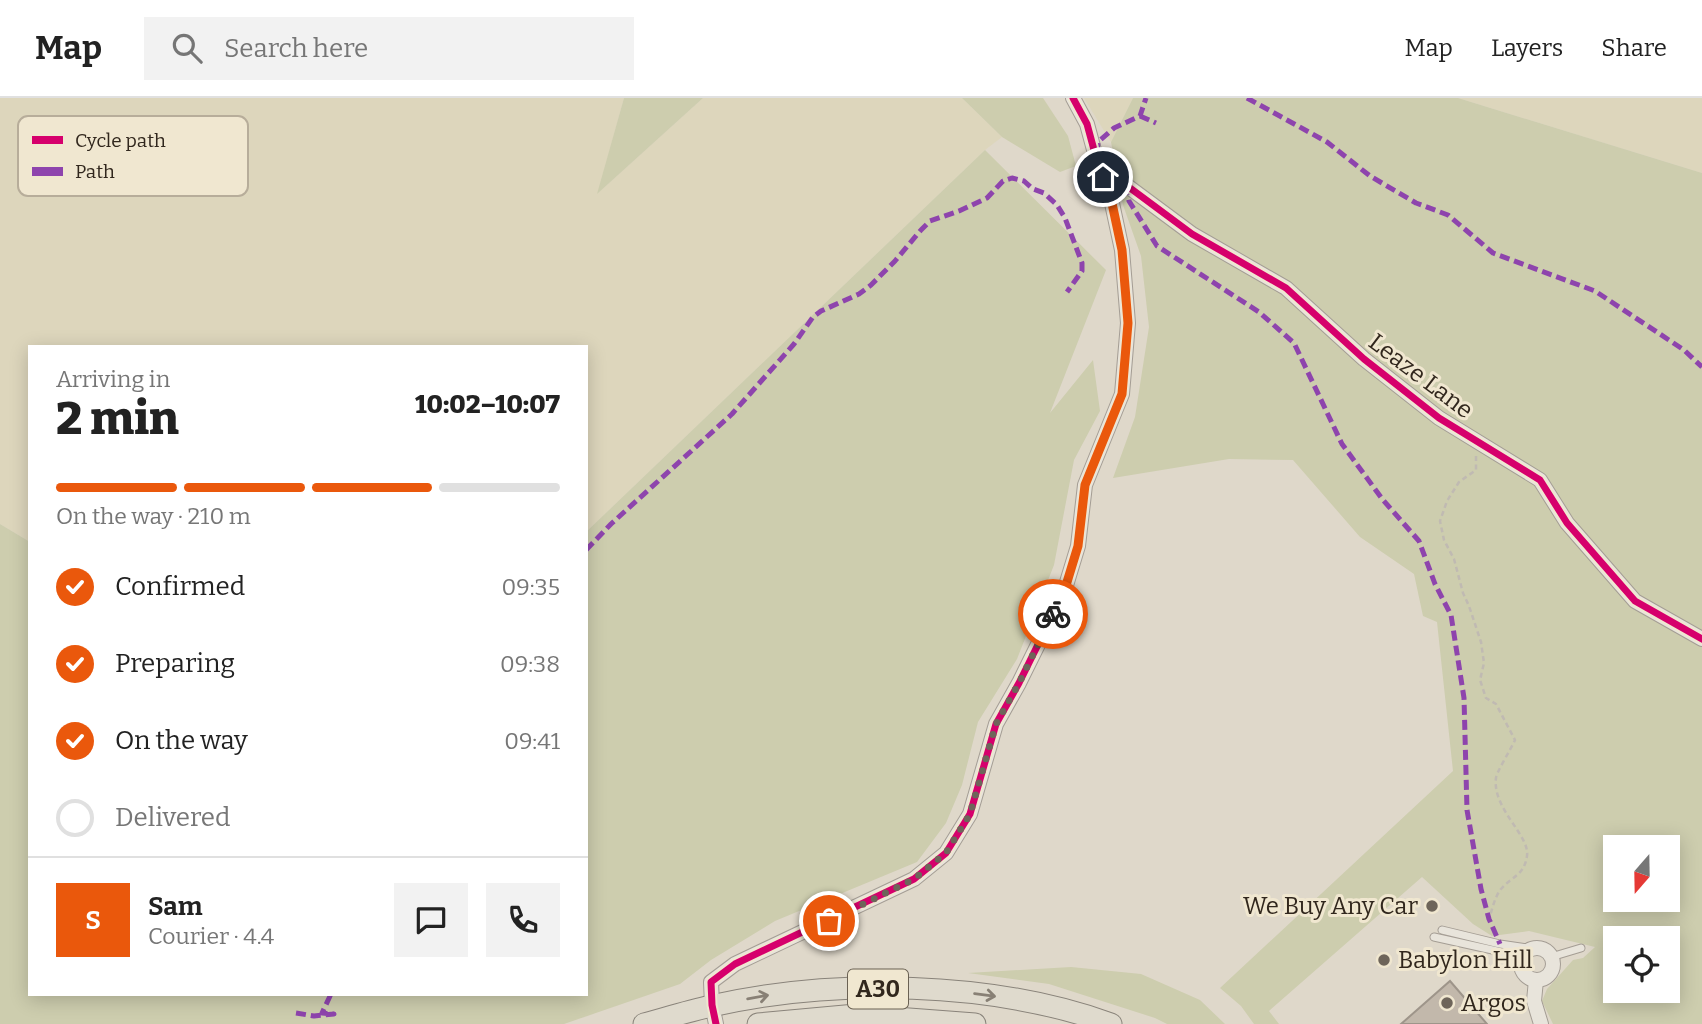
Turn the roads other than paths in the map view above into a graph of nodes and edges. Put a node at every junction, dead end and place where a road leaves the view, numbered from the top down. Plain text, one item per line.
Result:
1 (1073, 98) edge
2 (1097, 161) junction
3 (1702, 639) edge
4 (1442, 930) dead end
5 (1434, 937) dead end
6 (1498, 948) junction
7 (1581, 948) dead end
8 (1534, 949) junction
9 (1552, 957) junction
10 (1522, 968) junction
11 (1536, 980) junction
12 (714, 1015) edge
13 (644, 1024) edge
14 (758, 1024) edge
15 (975, 1024) edge
16 (1111, 1024) edge
17 (1541, 1024) edge

1 - 2 street
2 - 3 street, Leaze Lane
2 - 12 street
4 - 6 lane
5 - 6 lane
6 - 8 lane
6 - 10 lane
7 - 9 lane
8 - 9 street
8 - 10 street
9 - 11 street
10 - 11 street
11 - 17 street
12 - 13 main road, A30
12 -> 16 main road, A30
14 - 15 main road, A30

